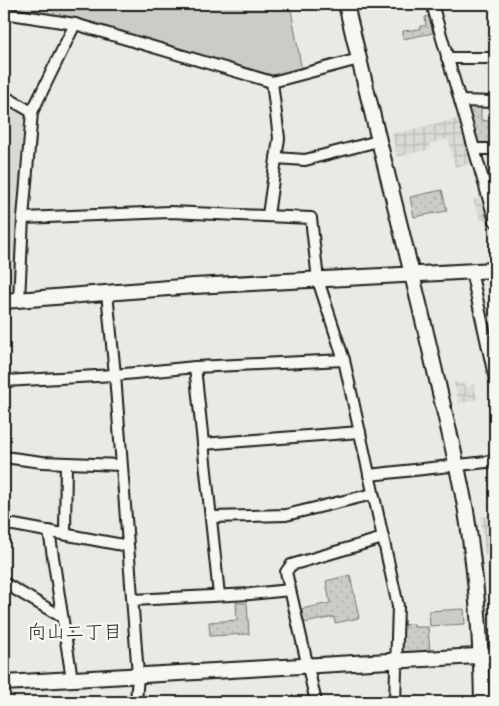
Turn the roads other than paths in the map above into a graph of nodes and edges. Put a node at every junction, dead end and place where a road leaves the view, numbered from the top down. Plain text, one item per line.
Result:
1 (346, 4) edge
2 (432, 4) edge
3 (4, 14) edge
4 (75, 24) junction
5 (447, 58) junction
6 (495, 58) edge
7 (359, 59) junction
8 (272, 82) junction
9 (4, 96) edge
10 (460, 101) junction
11 (495, 102) edge
12 (32, 112) junction
13 (378, 141) junction
14 (475, 149) junction
15 (495, 149) edge
16 (276, 158) junction
17 (492, 202) edge
18 (268, 215) junction
19 (23, 218) junction
20 (495, 221) edge
21 (495, 270) edge
22 (471, 272) junction
23 (413, 275) junction
24 (318, 280) junction
25 (107, 293) junction
26 (19, 300) junction
27 (4, 301) edge
28 (344, 360) junction
29 (195, 368) junction
30 (115, 375) junction
31 (495, 380) edge
32 (4, 381) edge
33 (360, 432) junction
34 (203, 444) junction
35 (4, 457) edge
36 (495, 461) edge
37 (66, 463) junction
38 (121, 464) junction
39 (457, 466) junction
40 (369, 475) junction
41 (373, 494) junction
42 (211, 517) junction
43 (4, 525) edge
44 (49, 531) junction
45 (65, 534) junction
46 (383, 538) junction
47 (128, 546) junction
48 (4, 583) edge
49 (290, 590) junction
50 (219, 595) junction
51 (133, 600) junction
52 (62, 617) junction
53 (488, 656) edge
54 (395, 660) junction
55 (308, 666) junction
56 (138, 675) junction
57 (72, 679) junction
58 (4, 683) edge
59 (136, 702) edge
60 (316, 702) edge
61 (395, 702) edge
62 (482, 702) edge

1 - 7 street
2 - 5 street
3 - 4 street
4 - 8 street
4 - 12 street
5 - 6 street
5 - 10 street
7 - 8 street
7 - 13 street
8 - 16 street
9 - 12 street
10 - 11 street
10 - 14 street
12 - 19 street
13 - 16 street
13 - 23 street
14 - 15 street
14 - 17 street
16 - 18 street
17 - 20 street
18 - 19 street
18 - 24 street
19 - 26 street
21 - 22 street
22 - 23 street
22 - 31 street
23 - 24 street
23 - 39 street
24 - 25 street
24 - 28 street
25 - 26 street
25 - 30 street
26 - 27 street
28 - 29 street
28 - 33 street
29 - 30 street
29 - 34 street
30 - 32 street
30 - 38 street
33 - 34 street
33 - 40 street
34 - 42 street
35 - 37 street
36 - 39 street
37 - 38 street
37 - 45 street
38 - 47 street
39 - 40 street
39 - 53 street
40 - 41 street
41 - 42 street
41 - 46 street
42 - 50 street
43 - 44 street
44 - 45 street
44 - 52 street
45 - 47 street
46 - 49 street
46 - 54 street
47 - 51 street
48 - 52 street
49 - 50 street
49 - 55 street
50 - 51 street
51 - 56 street
52 - 57 street
53 - 54 street
53 - 62 street
54 - 55 street
54 - 61 street
55 - 56 street
55 - 60 street
56 - 57 street
56 - 59 street
57 - 58 street

